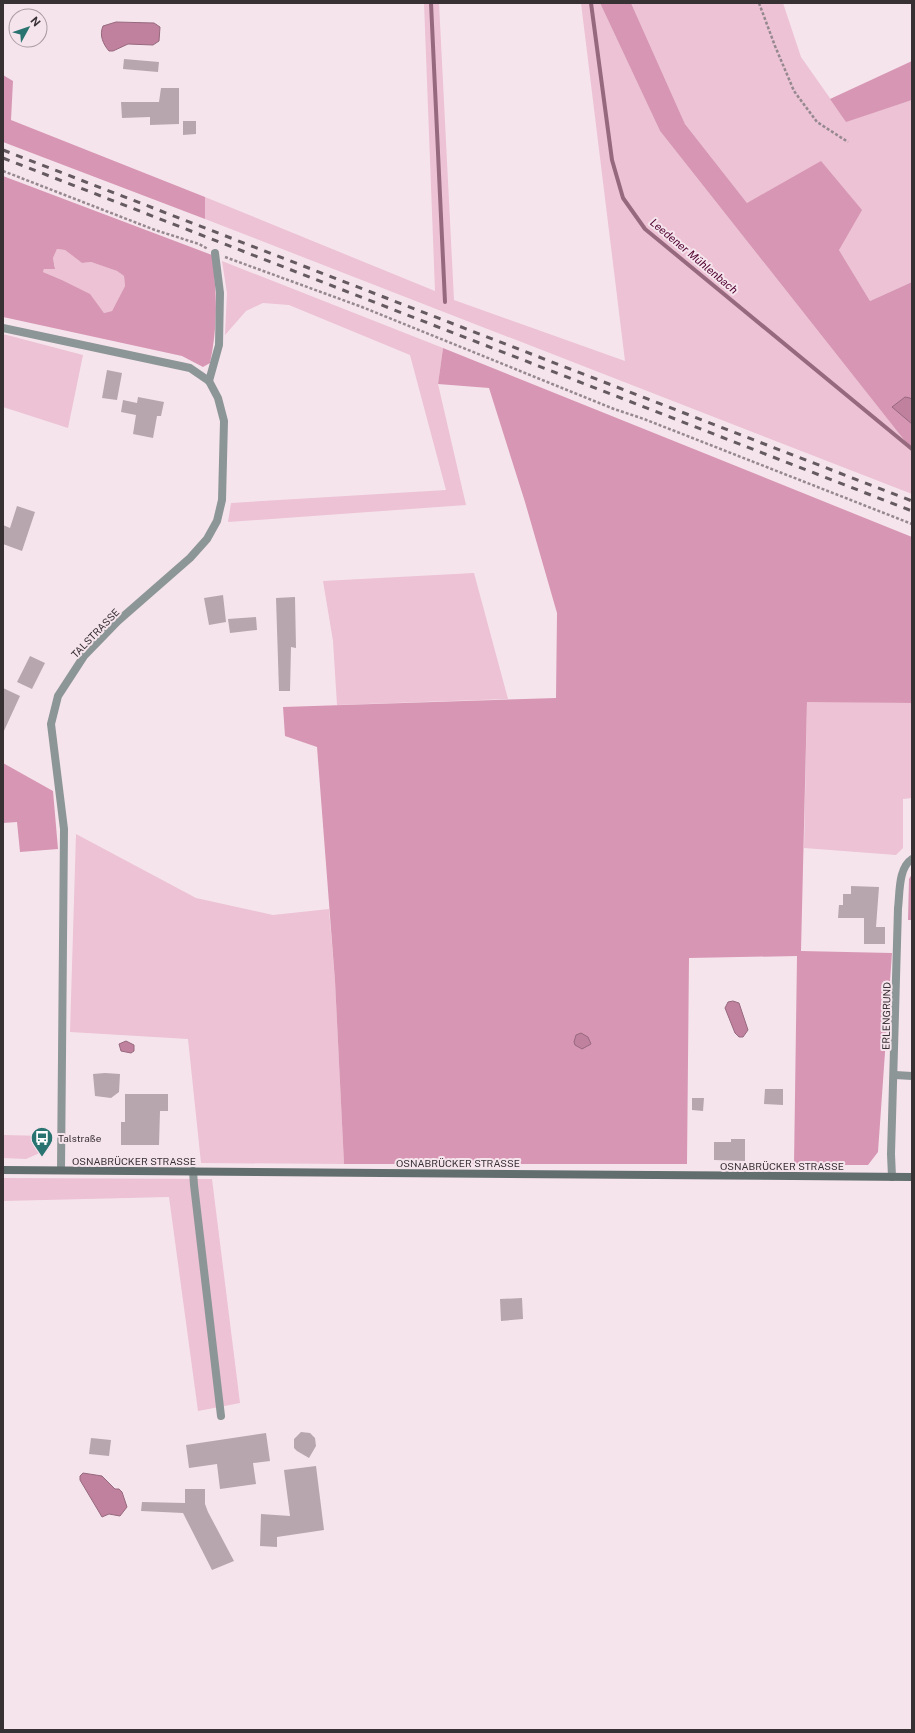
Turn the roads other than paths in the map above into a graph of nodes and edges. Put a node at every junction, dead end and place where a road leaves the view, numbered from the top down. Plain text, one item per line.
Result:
1 (215, 253) road end
2 (3, 328) edge
3 (209, 381) junction
4 (912, 859) edge
5 (895, 1075) junction
6 (912, 1076) edge
7 (3, 1170) edge
8 (61, 1170) junction
9 (193, 1171) junction
10 (892, 1177) junction
11 (912, 1177) edge
12 (221, 1416) dead end

1 - 3 street
2 - 3 street, TALSTRASSE
3 - 8 street, TALSTRASSE
4 - 5 street, ERLENGRUND
5 - 6 street
5 - 10 street, ERLENGRUND
7 - 8 main road, OSNABRÜCKER STRASSE
8 - 9 main road, OSNABRÜCKER STRASSE
9 - 10 main road, OSNABRÜCKER STRASSE
9 - 12 street
10 - 11 main road, OSNABRÜCKER STRASSE

